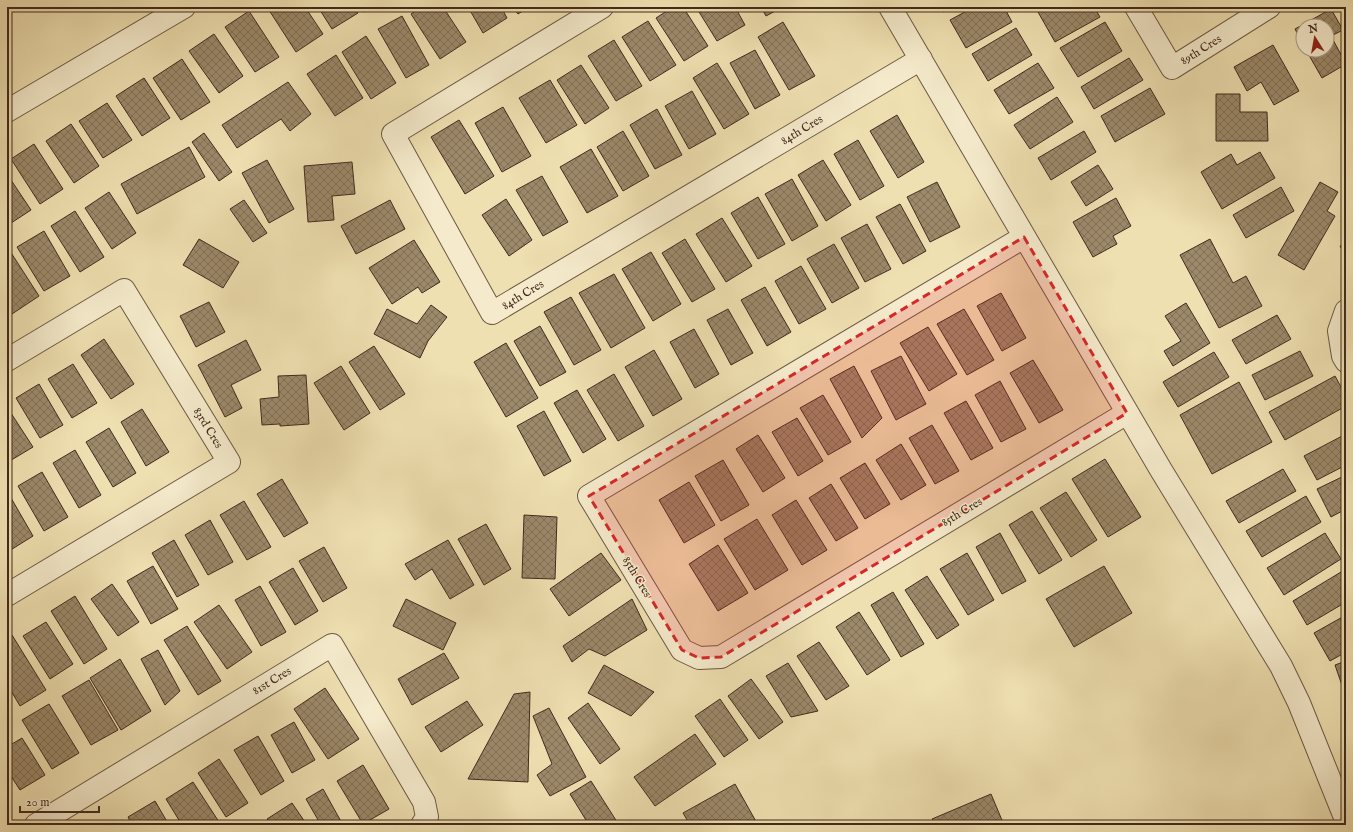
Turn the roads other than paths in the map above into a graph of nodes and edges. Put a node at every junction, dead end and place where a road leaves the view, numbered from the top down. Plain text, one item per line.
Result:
1 (184, 7) edge
2 (602, 7) edge
3 (890, 7) edge
4 (1136, 7) edge
5 (1269, 7) edge
6 (921, 60) junction
7 (7, 111) edge
8 (1024, 237) junction
9 (1346, 311) edge
10 (7, 360) edge
11 (1346, 361) edge
12 (1128, 413) junction
13 (7, 595) edge
14 (1346, 820) edge
15 (36, 825) edge
16 (422, 825) edge

1 - 7 street
2 - 6 street, 84th Cres
3 - 6 street
4 - 5 street, 89th Cres
6 - 8 street
8 - 12 street
8 - 12 street, 85th Cres
9 - 11 street
10 - 13 street, 83rd Cres
12 - 14 street
15 - 16 street, 81st Cres

